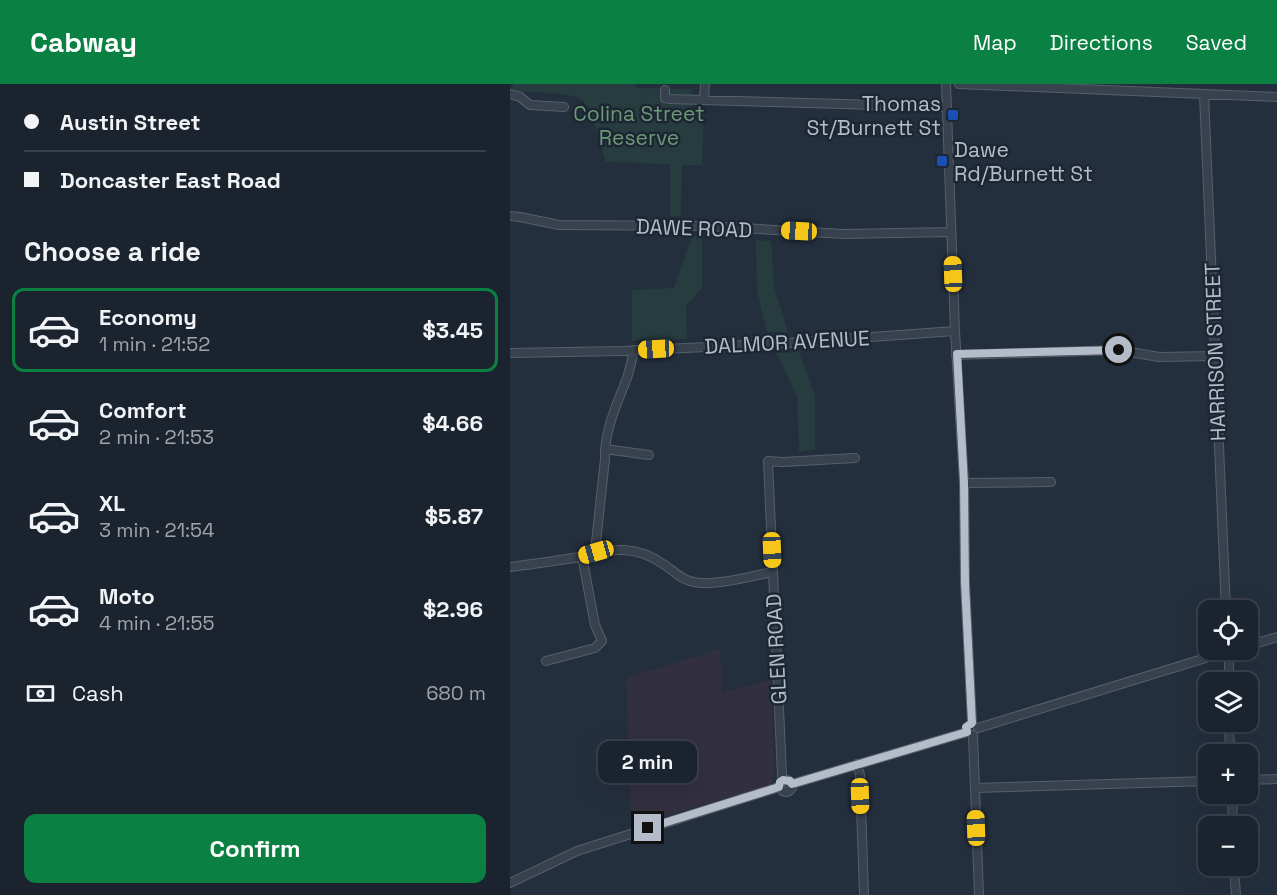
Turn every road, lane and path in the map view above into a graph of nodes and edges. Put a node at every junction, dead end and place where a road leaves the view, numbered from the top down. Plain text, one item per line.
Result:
1 (705, 84) edge
2 (946, 84) edge
3 (959, 84) edge
4 (665, 90) dead end
5 (510, 94) edge
6 (1204, 94) junction
7 (1277, 97) edge
8 (704, 100) junction
9 (564, 107) dead end
10 (947, 107) junction
11 (510, 216) edge
12 (951, 232) junction
13 (955, 331) junction
14 (634, 350) junction
15 (510, 353) edge
16 (957, 354) junction
17 (1215, 356) junction
18 (605, 449) junction
19 (649, 455) dead end
20 (855, 458) dead end
21 (1051, 482) dead end
22 (964, 483) junction
23 (596, 552) junction
24 (582, 556) junction
25 (510, 567) edge
26 (772, 573) junction
27 (1226, 600) edge
28 (1277, 637) edge
29 (1258, 643) edge
30 (1201, 660) edge
31 (546, 661) dead end
32 (975, 725) junction
33 (970, 733) junction
34 (857, 764) junction
35 (1277, 779) edge
36 (1258, 780) edge
37 (1198, 781) edge
38 (781, 784) junction
39 (975, 788) junction
40 (1235, 876) edge
41 (510, 883) edge
42 (864, 895) edge
43 (979, 895) edge
44 (1236, 895) edge

1 - 8 street
2 - 10 street
3 - 6 street
4 - 8 street
5 - 9 street
6 - 7 street
6 - 17 street, HARRISON STREET
8 - 10 street
10 - 12 street
11 - 12 street, DAWE ROAD
12 - 13 street
13 - 14 street, DALMOR AVENUE
13 - 16 street
14 - 15 street, DALMOR AVENUE
14 - 18 street
16 - 17 street
16 - 22 street
17 - 27 street, HARRISON STREET
18 - 19 street
18 - 23 street
20 - 26 street, GLEN ROAD
21 - 22 street
22 - 32 street
23 - 24 street
23 - 26 street
24 - 25 street
24 - 31 street
26 - 38 street, GLEN ROAD
28 - 29 street
30 - 32 street
32 - 33 street
33 - 34 street
33 - 39 street
34 - 38 street
34 - 42 street
35 - 36 street
37 - 39 street
38 - 41 street
39 - 43 street
40 - 44 street

